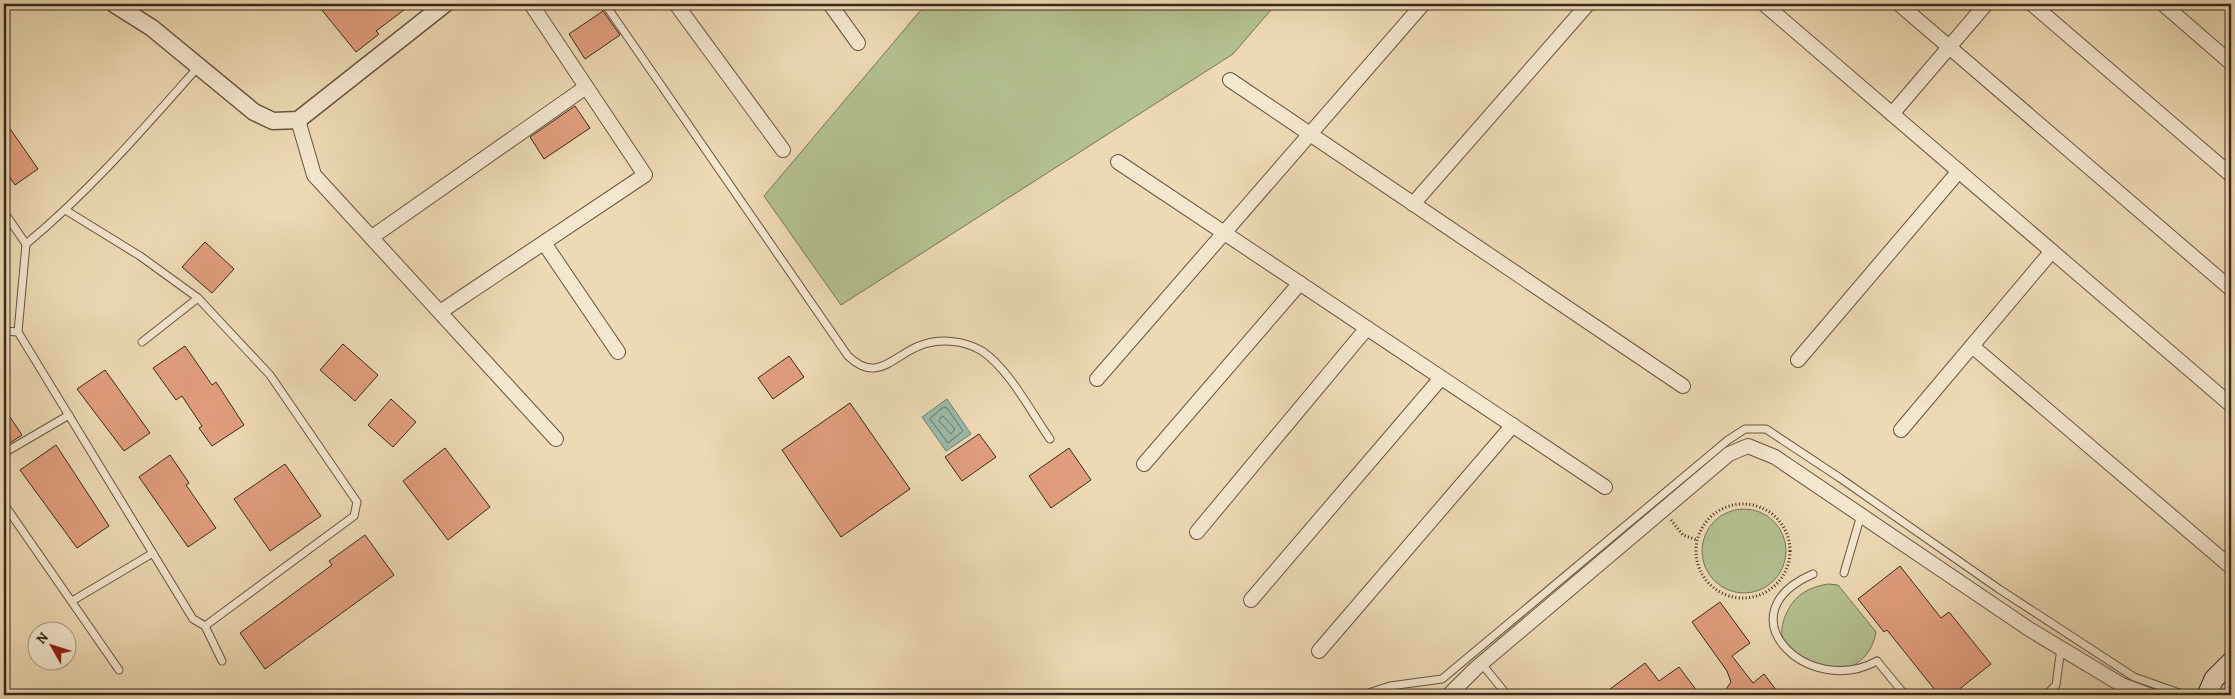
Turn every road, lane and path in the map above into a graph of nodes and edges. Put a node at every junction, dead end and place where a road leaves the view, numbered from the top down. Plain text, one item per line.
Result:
1 (445, 4) edge
2 (530, 4) edge
3 (605, 4) edge
4 (676, 4) edge
5 (830, 4) edge
6 (1423, 4) edge
7 (1588, 4) edge
8 (1764, 4) edge
9 (1899, 4) edge
10 (1986, 4) edge
11 (2032, 4) edge
12 (2163, 4) edge
13 (119, 5) edge
14 (858, 43) dead end
15 (1950, 47) junction
16 (2231, 62) edge
17 (199, 66) junction
18 (1230, 80) dead end
19 (586, 87) junction
20 (1892, 114) junction
21 (298, 120) junction
22 (1310, 134) junction
23 (783, 150) dead end
24 (1118, 162) dead end
25 (1959, 171) junction
26 (2231, 175) edge
27 (1413, 204) junction
28 (67, 211) junction
29 (4, 212) edge
30 (1224, 233) junction
31 (372, 237) junction
32 (544, 243) junction
33 (26, 244) junction
34 (2052, 252) junction
35 (1300, 283) junction
36 (2231, 288) edge
37 (198, 298) junction
38 (440, 312) junction
39 (1367, 328) junction
40 (4, 331) edge
41 (18, 332) junction
42 (142, 342) dead end
43 (1972, 346) junction
44 (618, 352) dead end
45 (1798, 360) dead end
46 (1441, 378) junction
47 (1098, 379) dead end
48 (1683, 386) dead end
49 (2231, 405) edge
50 (69, 415) junction
51 (1513, 425) junction
52 (1901, 430) dead end
53 (1050, 438) dead end
54 (556, 439) dead end
55 (4, 453) edge
56 (1144, 464) dead end
57 (1606, 487) dead end
58 (4, 504) edge
59 (1663, 510) junction
60 (1861, 515) junction
61 (1197, 532) dead end
62 (1697, 540) junction
63 (153, 553) junction
64 (2231, 567) edge
65 (1844, 573) dead end
66 (1813, 574) dead end
67 (1252, 600) dead end
68 (72, 601) junction
69 (205, 626) junction
70 (2061, 648) junction
71 (1319, 651) dead end
72 (1778, 654) dead end
73 (222, 661) dead end
74 (2231, 662) edge
75 (1482, 664) junction
76 (119, 670) dead end
77 (1865, 674) dead end
78 (1362, 695) edge
79 (1449, 695) edge
80 (1505, 695) edge
81 (1905, 695) edge
82 (2046, 695) edge
83 (2149, 695) edge
84 (2184, 695) edge
85 (2207, 695) edge

1 - 21 street
2 - 19 street
3 - 53 lane
4 - 23 street
5 - 14 street
6 - 22 street
7 - 27 street
8 - 20 street
9 - 15 street
10 - 15 street
11 - 26 street
12 - 16 street
13 - 17 street
15 - 20 street
15 - 36 street
17 - 21 street
17 - 28 lane
18 - 22 street
19 - 31 street
19 - 32 street
20 - 25 street
21 - 31 street
22 - 27 street
22 - 30 street
24 - 30 street
25 - 34 street
25 - 45 street
27 - 48 street
28 - 33 lane
28 - 37 lane
29 - 33 lane
30 - 35 street
30 - 47 street
31 - 38 street
32 - 38 street
32 - 44 street
33 - 41 lane
34 - 43 street
34 - 49 street
35 - 39 street
35 - 56 street
37 - 42 lane
37 - 69 lane
38 - 54 street
39 - 46 street
39 - 61 street
40 - 41 lane
41 - 50 lane
43 - 52 street
43 - 64 street
46 - 51 street
46 - 67 street
50 - 55 lane
50 - 63 lane
51 - 57 street
51 - 71 street
58 - 68 lane
59 - 60 street
59 - 62 path
59 - 75 street
60 - 65 lane
60 - 70 street
62 - 62 path
63 - 68 lane
63 - 69 lane
66 - 72 lane
68 - 76 lane
69 - 73 lane
70 - 82 lane
70 - 83 street
74 - 85 main road
75 - 79 street
75 - 80 lane
77 - 81 lane
78 - 84 lane

